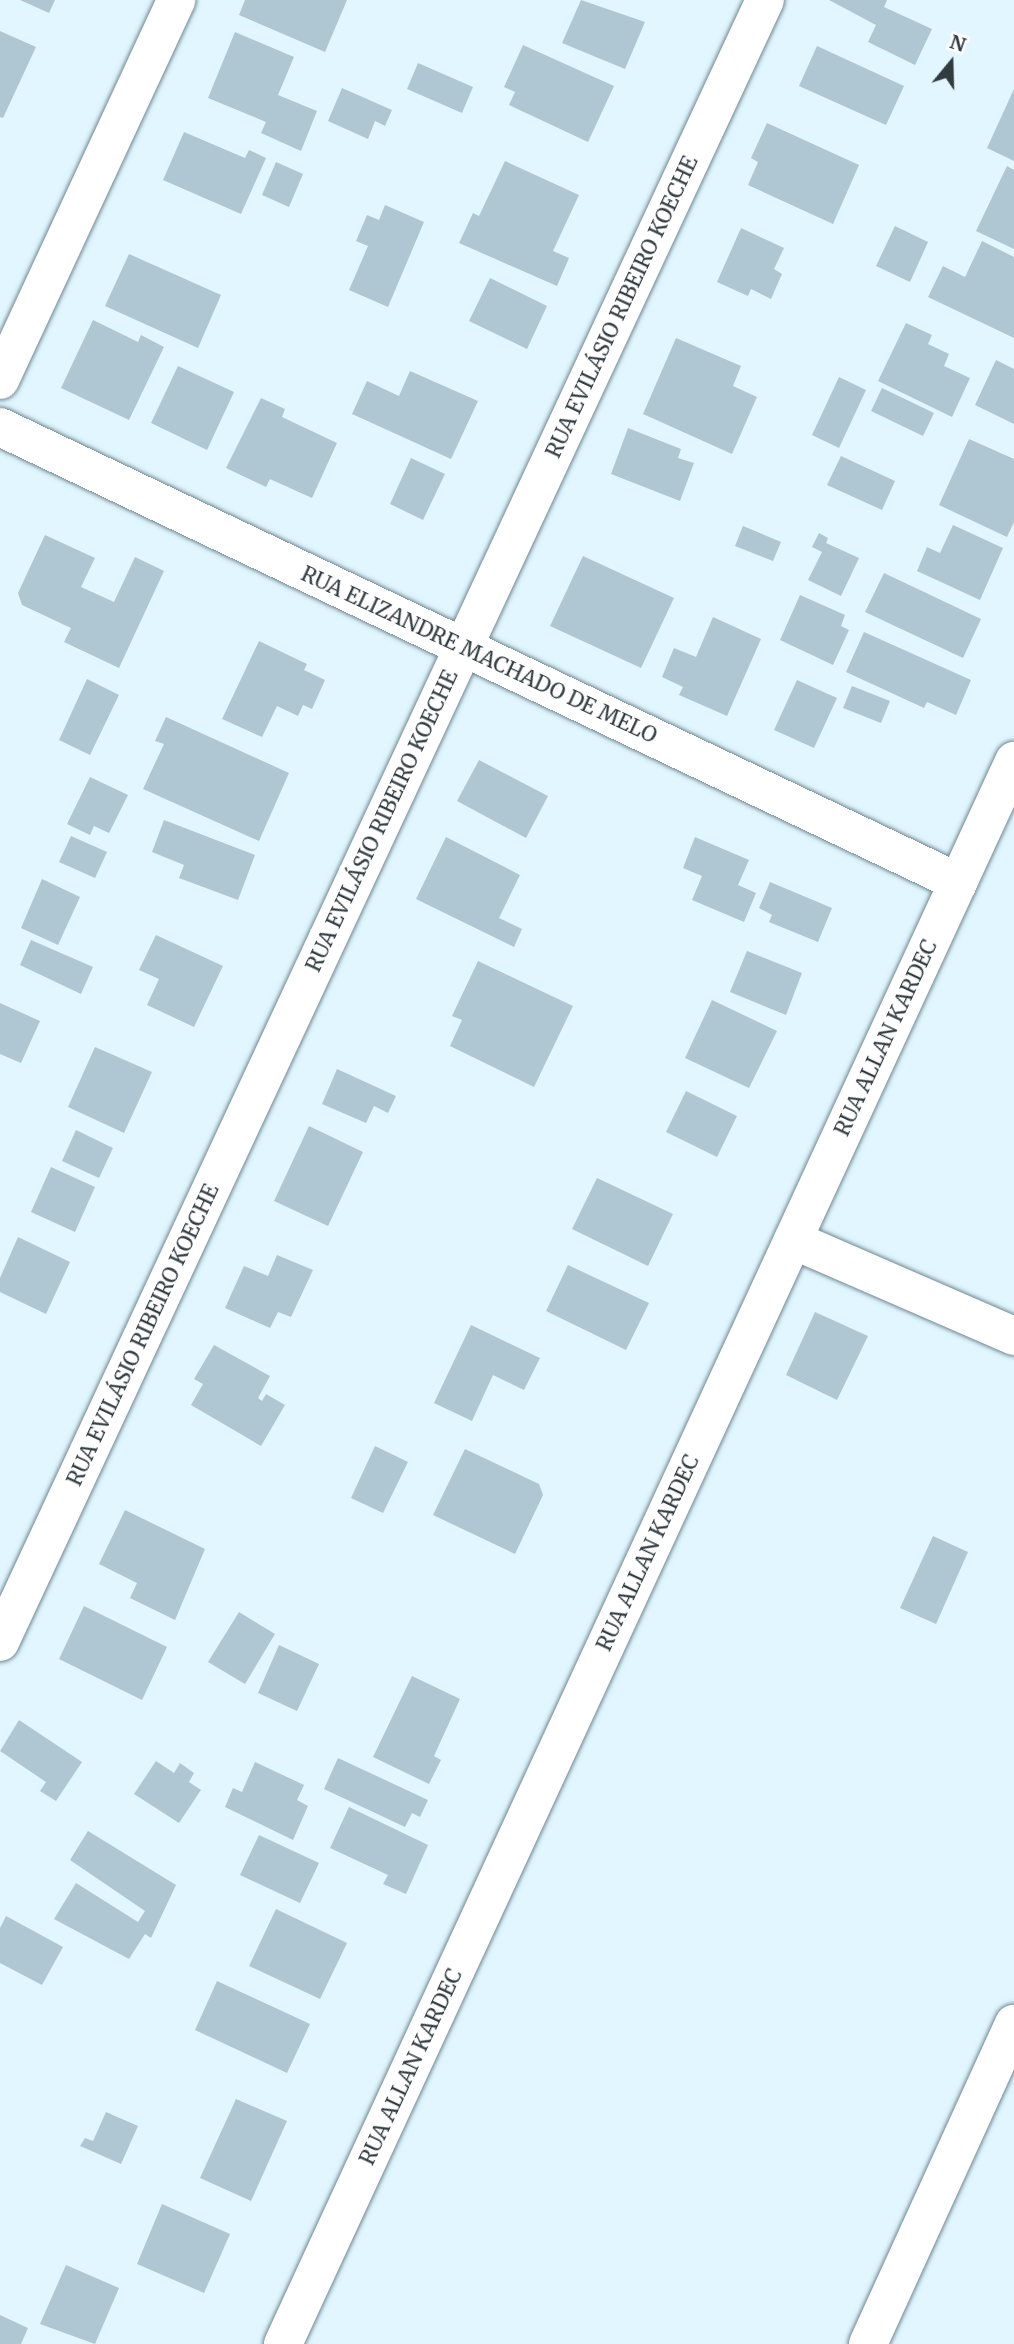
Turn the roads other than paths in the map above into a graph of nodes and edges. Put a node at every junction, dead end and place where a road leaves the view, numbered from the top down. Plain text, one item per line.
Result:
1 (177, 0) edge
2 (765, 0) edge
3 (0, 380) edge
4 (0, 428) edge
5 (463, 647) junction
6 (1014, 761) edge
7 (958, 882) junction
8 (793, 1240) junction
9 (1014, 1336) edge
10 (0, 1642) edge
11 (1014, 2024) edge
12 (283, 2344) edge
13 (868, 2344) edge

1 - 3 street
2 - 5 street, RUA EVILÁSIO RIBEIRO KOECHE
4 - 5 street, RUA ELIZANDRE MACHADO DE MELO
5 - 7 street, RUA ELIZANDRE MACHADO DE MELO
5 - 10 street, RUA EVILÁSIO RIBEIRO KOECHE
6 - 7 street, RUA ALLAN KARDEC
7 - 8 street, RUA ALLAN KARDEC
8 - 9 street
8 - 12 street, RUA ALLAN KARDEC
11 - 13 street

